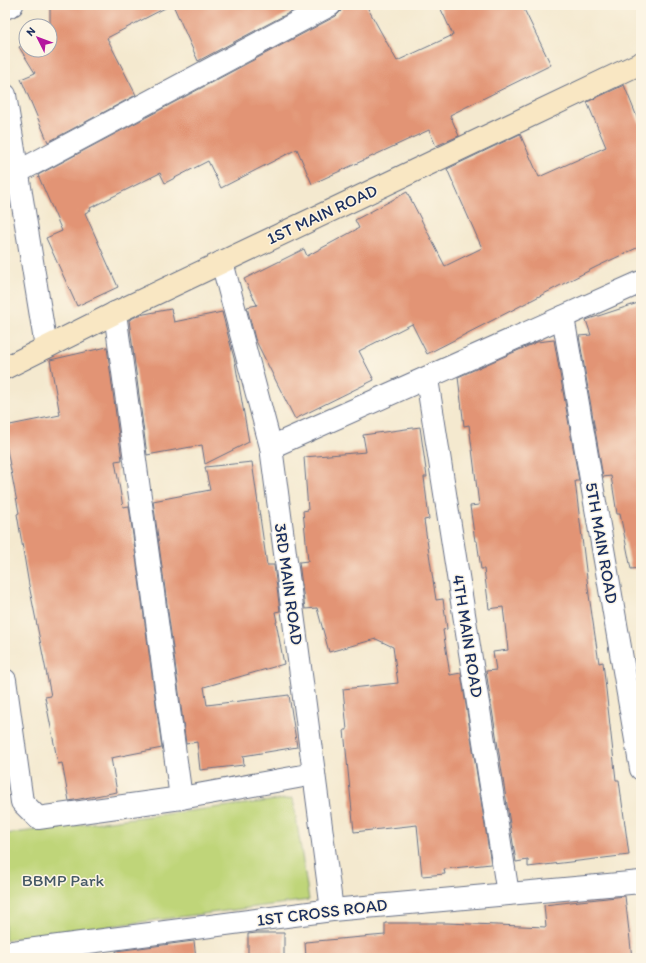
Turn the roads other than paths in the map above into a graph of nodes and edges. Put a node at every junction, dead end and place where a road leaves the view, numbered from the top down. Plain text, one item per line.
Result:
1 (12, 5) edge
2 (330, 5) edge
3 (5, 8) edge
4 (641, 63) edge
5 (5, 95) edge
6 (16, 173) junction
7 (222, 262) junction
8 (641, 282) edge
9 (115, 313) junction
10 (563, 317) junction
11 (46, 347) junction
12 (5, 368) edge
13 (428, 378) junction
14 (271, 447) junction
15 (5, 680) edge
16 (641, 769) edge
17 (314, 774) junction
18 (181, 798) junction
19 (641, 882) edge
20 (508, 894) junction
21 (332, 910) junction
22 (5, 953) edge

1 - 3 street
2 - 6 street
4 - 7 street, 1ST MAIN ROAD
5 - 6 street
6 - 11 street
7 - 9 street, 1ST MAIN ROAD
7 - 14 street, 3RD MAIN ROAD
8 - 10 street
9 - 11 street, 1ST MAIN ROAD
9 - 18 street
10 - 13 street
10 - 16 street, 5TH MAIN ROAD
11 - 12 street, 1ST MAIN ROAD
13 - 14 street
13 - 20 street, 4TH MAIN ROAD
14 - 17 street, 3RD MAIN ROAD
15 - 18 street
17 - 18 street
17 - 21 street, 3RD MAIN ROAD
19 - 20 street, 1ST CROSS ROAD
20 - 21 street, 1ST CROSS ROAD
21 - 22 street, 1ST CROSS ROAD

